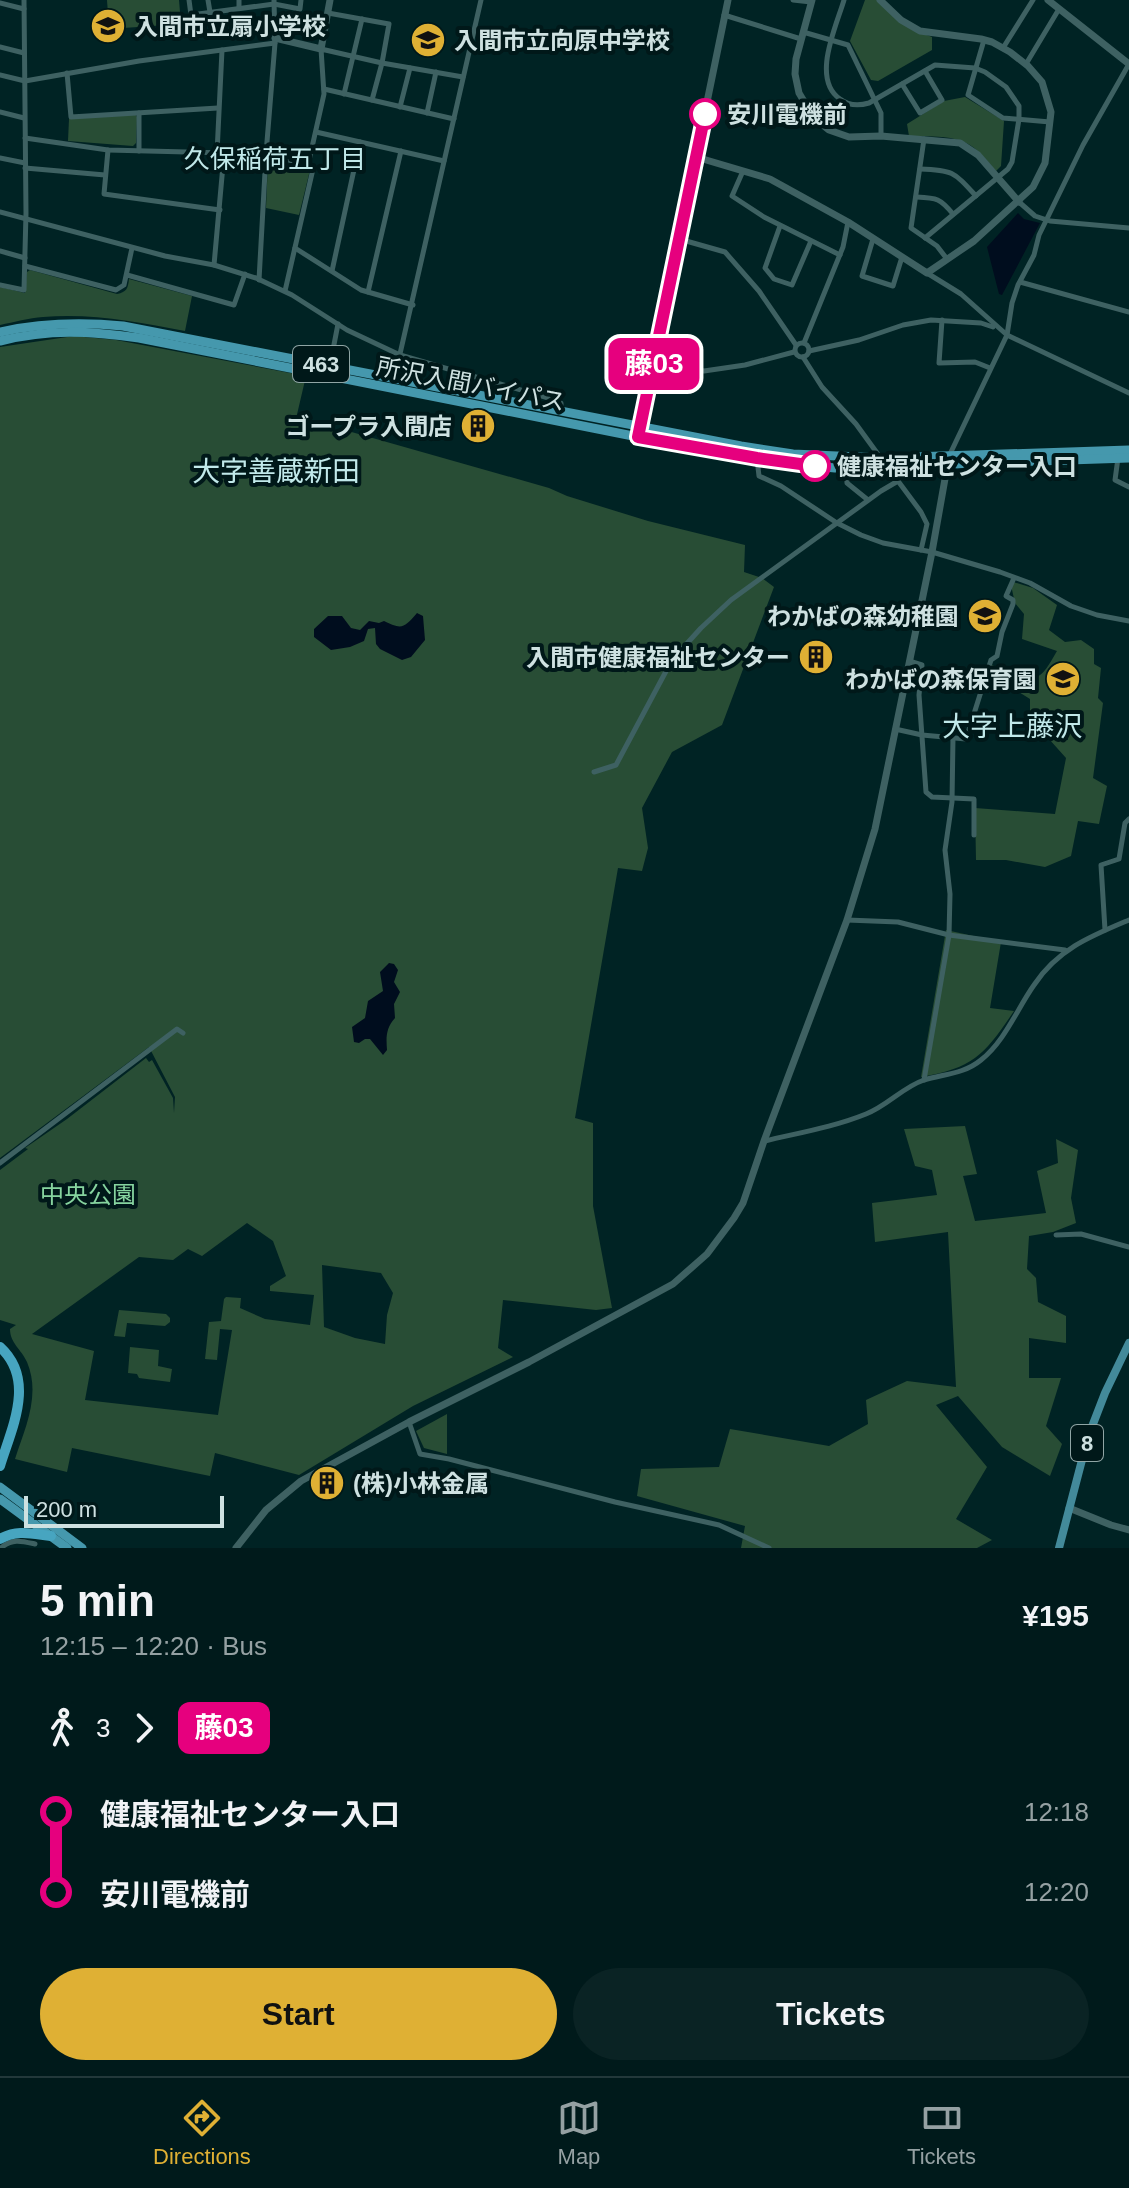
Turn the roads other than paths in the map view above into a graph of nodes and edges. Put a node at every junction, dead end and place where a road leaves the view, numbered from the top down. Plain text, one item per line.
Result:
1 (24, 0) edge
2 (189, 0) edge
3 (208, 0) edge
4 (239, 0) edge
5 (301, 0) edge
6 (330, 0) edge
7 (481, 0) edge
8 (728, 0) edge
9 (793, 0) edge
10 (844, 0) edge
11 (880, 0) edge
12 (1033, 0) edge
13 (1048, 0) edge
14 (811, 1) edge
15 (274, 2) edge
16 (0, 3) edge
17 (239, 8) junction
18 (24, 9) junction
19 (1059, 9) junction
20 (210, 12) junction
21 (328, 13) junction
22 (724, 15) junction
23 (362, 19) junction
24 (802, 35) junction
25 (833, 40) junction
26 (984, 40) junction
27 (275, 41) junction
28 (0, 47) edge
29 (1003, 48) junction
30 (321, 49) junction
31 (222, 50) junction
32 (24, 53) junction
33 (354, 57) junction
34 (382, 63) junction
35 (1026, 64) junction
36 (1129, 64) edge
37 (410, 68) junction
38 (975, 68) junction
39 (925, 71) junction
40 (436, 72) junction
41 (67, 73) junction
42 (0, 75) edge
43 (463, 77) junction
44 (25, 81) junction
45 (902, 84) junction
46 (324, 89) junction
47 (344, 94) junction
48 (372, 100) junction
49 (875, 100) junction
50 (400, 107) junction
51 (218, 108) junction
52 (0, 112) edge
53 (139, 113) junction
54 (427, 113) junction
55 (24, 118) junction
56 (454, 119) junction
57 (1019, 119) junction
58 (1051, 122) junction
59 (316, 132) junction
60 (881, 136) junction
61 (25, 138) junction
62 (924, 139) junction
63 (360, 142) junction
64 (108, 150) junction
65 (139, 151) junction
66 (401, 151) junction
67 (217, 153) junction
68 (224, 154) junction
69 (266, 154) junction
70 (696, 157) junction
71 (0, 158) edge
72 (444, 161) junction
73 (308, 165) junction
74 (25, 166) junction
75 (920, 169) junction
76 (744, 171) junction
77 (105, 175) junction
78 (997, 178) junction
79 (976, 196) junction
80 (916, 197) junction
81 (1019, 202) junction
82 (220, 210) junction
83 (0, 212) edge
84 (953, 214) junction
85 (26, 219) junction
86 (1046, 220) junction
87 (848, 222) junction
88 (780, 226) junction
89 (1129, 228) edge
90 (925, 238) junction
91 (679, 239) junction
92 (873, 239) junction
93 (811, 241) junction
94 (132, 248) junction
95 (295, 248) junction
96 (0, 251) edge
97 (840, 255) junction
98 (902, 257) junction
99 (947, 259) junction
100 (25, 262) junction
101 (214, 265) junction
102 (332, 271) junction
103 (927, 273) junction
104 (245, 274) junction
105 (127, 275) junction
106 (259, 280) junction
107 (1020, 282) junction
108 (0, 285) edge
109 (285, 291) junction
110 (368, 292) junction
111 (413, 305) junction
112 (1129, 312) edge
113 (942, 320) junction
114 (338, 324) junction
115 (998, 329) junction
116 (0, 332) edge
117 (1007, 335) junction
118 (0, 341) edge
119 (804, 343) junction
120 (795, 348) junction
121 (809, 351) junction
122 (400, 355) junction
123 (803, 357) junction
124 (654, 361) junction
125 (330, 366) junction
126 (991, 368) junction
127 (394, 384) junction
128 (1129, 393) edge
129 (561, 410) junction
130 (639, 432) junction
131 (1129, 450) edge
132 (757, 458) junction
133 (881, 458) junction
134 (1124, 458) edge
135 (948, 459) junction
136 (846, 467) junction
137 (1129, 487) edge
138 (868, 500) junction
139 (837, 523) junction
140 (921, 550) junction
141 (932, 552) junction
142 (1014, 578) junction
143 (1129, 621) edge
144 (909, 661) junction
145 (895, 729) junction
146 (922, 735) junction
147 (953, 737) junction
148 (594, 772) dead end
149 (952, 798) junction
150 (1129, 819) edge
151 (974, 835) dead end
152 (847, 920) junction
153 (1129, 920) edge
154 (1105, 930) junction
155 (949, 935) junction
156 (1066, 950) junction
157 (183, 1033) dead end
158 (924, 1080) junction
159 (764, 1141) junction
160 (0, 1163) edge
161 (1056, 1235) dead end
162 (1129, 1247) edge
163 (1129, 1343) edge
164 (0, 1347) edge
165 (0, 1356) edge
166 (409, 1422) junction
167 (10, 1425) junction
168 (0, 1446) edge
169 (0, 1466) edge
170 (0, 1487) edge
171 (0, 1499) edge
172 (1069, 1508) junction
173 (1129, 1530) edge
174 (51, 1536) junction
175 (0, 1539) edge
176 (35, 1544) dead end
177 (1, 1548) edge
178 (67, 1548) edge
179 (82, 1548) edge
180 (236, 1548) edge
181 (769, 1548) edge
182 (1059, 1548) edge

1 - 18 street
2 - 20 street
3 - 20 street
4 - 17 street
5 - 15 street
6 - 21 street
7 - 43 street
8 - 22 street
9 - 14 street
10 - 25 street
11 - 26 street
12 - 29 street
13 - 19 street
14 - 24 street
15 - 17 street
15 - 27 street
16 - 18 street
17 - 20 street
18 - 32 street
19 - 35 street
19 - 36 street
21 - 23 street
21 - 30 street
22 - 24 street
22 - 70 street
23 - 33 street
23 - 34 street
24 - 25 street
24 - 60 street
25 - 49 street
25 - 49 street
26 - 29 street
26 - 38 street
27 - 30 street
27 - 31 street
27 - 69 street
28 - 32 street
29 - 35 street
30 - 33 street
30 - 46 street
31 - 41 street
31 - 51 street
32 - 44 street
33 - 34 street
33 - 47 street
34 - 37 street
34 - 48 street
35 - 58 street
36 - 86 street
37 - 40 street
37 - 50 street
38 - 39 street
38 - 57 street
38 - 57 street
39 - 45 street
39 - 45 street
40 - 43 street
40 - 54 street
41 - 44 street
41 - 53 street
42 - 44 street
43 - 56 street
44 - 55 street
45 - 49 street
46 - 47 street
46 - 59 street
47 - 48 street
48 - 50 street
49 - 60 street
50 - 54 street
51 - 53 street
51 - 67 street
52 - 55 street
53 - 65 street
54 - 56 street
55 - 61 street
56 - 72 street
57 - 58 street
57 - 78 street
58 - 81 street
59 - 63 street
59 - 73 street
60 - 62 street
61 - 64 street
61 - 74 street
62 - 75 street
62 - 78 street
63 - 66 street
63 - 102 street
64 - 65 street
64 - 77 street
65 - 67 street
66 - 72 street
66 - 110 street
67 - 68 street
68 - 69 street
68 - 82 street
69 - 73 street
69 - 106 street
70 - 76 street
70 - 91 street
71 - 74 street
72 - 111 street
73 - 95 street
74 - 77 street
74 - 85 street
75 - 79 street
75 - 80 street
76 - 87 street
76 - 88 street
77 - 82 street
78 - 79 street
78 - 81 street
79 - 84 street
80 - 84 street
80 - 90 street
81 - 86 street
81 - 99 street
82 - 101 street
83 - 85 street
84 - 90 street
85 - 94 street
85 - 100 street
86 - 89 street
86 - 107 street
87 - 92 street
87 - 97 street
88 - 93 street
88 - 93 street
90 - 99 street
91 - 120 street
91 - 124 street
92 - 98 street
92 - 98 street
93 - 97 street
94 - 101 street
94 - 105 street
95 - 102 street
95 - 109 street
96 - 100 street
97 - 119 street
98 - 103 street
99 - 103 street
100 - 105 street
100 - 108 street
101 - 104 street
102 - 110 street
103 - 115 street
104 - 105 street
104 - 106 street
106 - 109 street
107 - 112 street
107 - 117 street
109 - 114 street
110 - 111 street
111 - 122 street
113 - 115 street
113 - 121 street
113 - 126 street
114 - 122 street
114 - 125 street
115 - 117 street
116 - 125 highway, 所沢入間バイパス / 463
117 - 126 street
117 - 128 street
118 - 127 highway, 所沢入間バイパス / 463
119 - 120 street
119 - 121 street
120 - 123 street
120 - 124 street
121 - 123 street
122 - 127 street
122 - 129 street
123 - 133 street
124 - 130 street
125 - 127 highway, 所沢入間バイパス / 463
126 - 135 street
127 - 129 highway, 所沢入間バイパス / 463
127 - 130 highway, 所沢入間バイパス / 463
129 - 130 highway, 所沢入間バイパス / 463
130 - 132 highway, 所沢入間バイパス / 463
130 - 133 highway, 所沢入間バイパス / 463
131 - 135 highway, 所沢入間バイパス / 463
132 - 136 highway, 所沢入間バイパス / 463
132 - 139 street
133 - 135 highway, 所沢入間バイパス / 463
134 - 135 highway, 所沢入間バイパス / 463
134 - 137 street
135 - 136 highway, 所沢入間バイパス / 463
135 - 141 street
136 - 138 street
138 - 139 street
138 - 140 street
139 - 140 street
139 - 148 street
140 - 141 street
141 - 142 street
141 - 144 street
142 - 143 street
142 - 147 street
144 - 145 street
144 - 146 street
145 - 146 street
145 - 152 street
146 - 147 street
146 - 149 street
147 - 149 street
149 - 151 street
149 - 155 street
150 - 154 street
152 - 155 street
152 - 159 street
153 - 154 street
154 - 156 street
155 - 156 street
155 - 158 street
156 - 158 street
157 - 160 street
158 - 159 street
159 - 166 street
161 - 162 street
163 - 172 main road, 8
164 - 167 highway
165 - 167 highway
166 - 180 street
166 - 181 street
167 - 168 highway
167 - 169 highway
170 - 179 highway
171 - 174 highway
172 - 173 street
172 - 182 main road, 8
174 - 175 highway
174 - 178 highway
176 - 177 street

